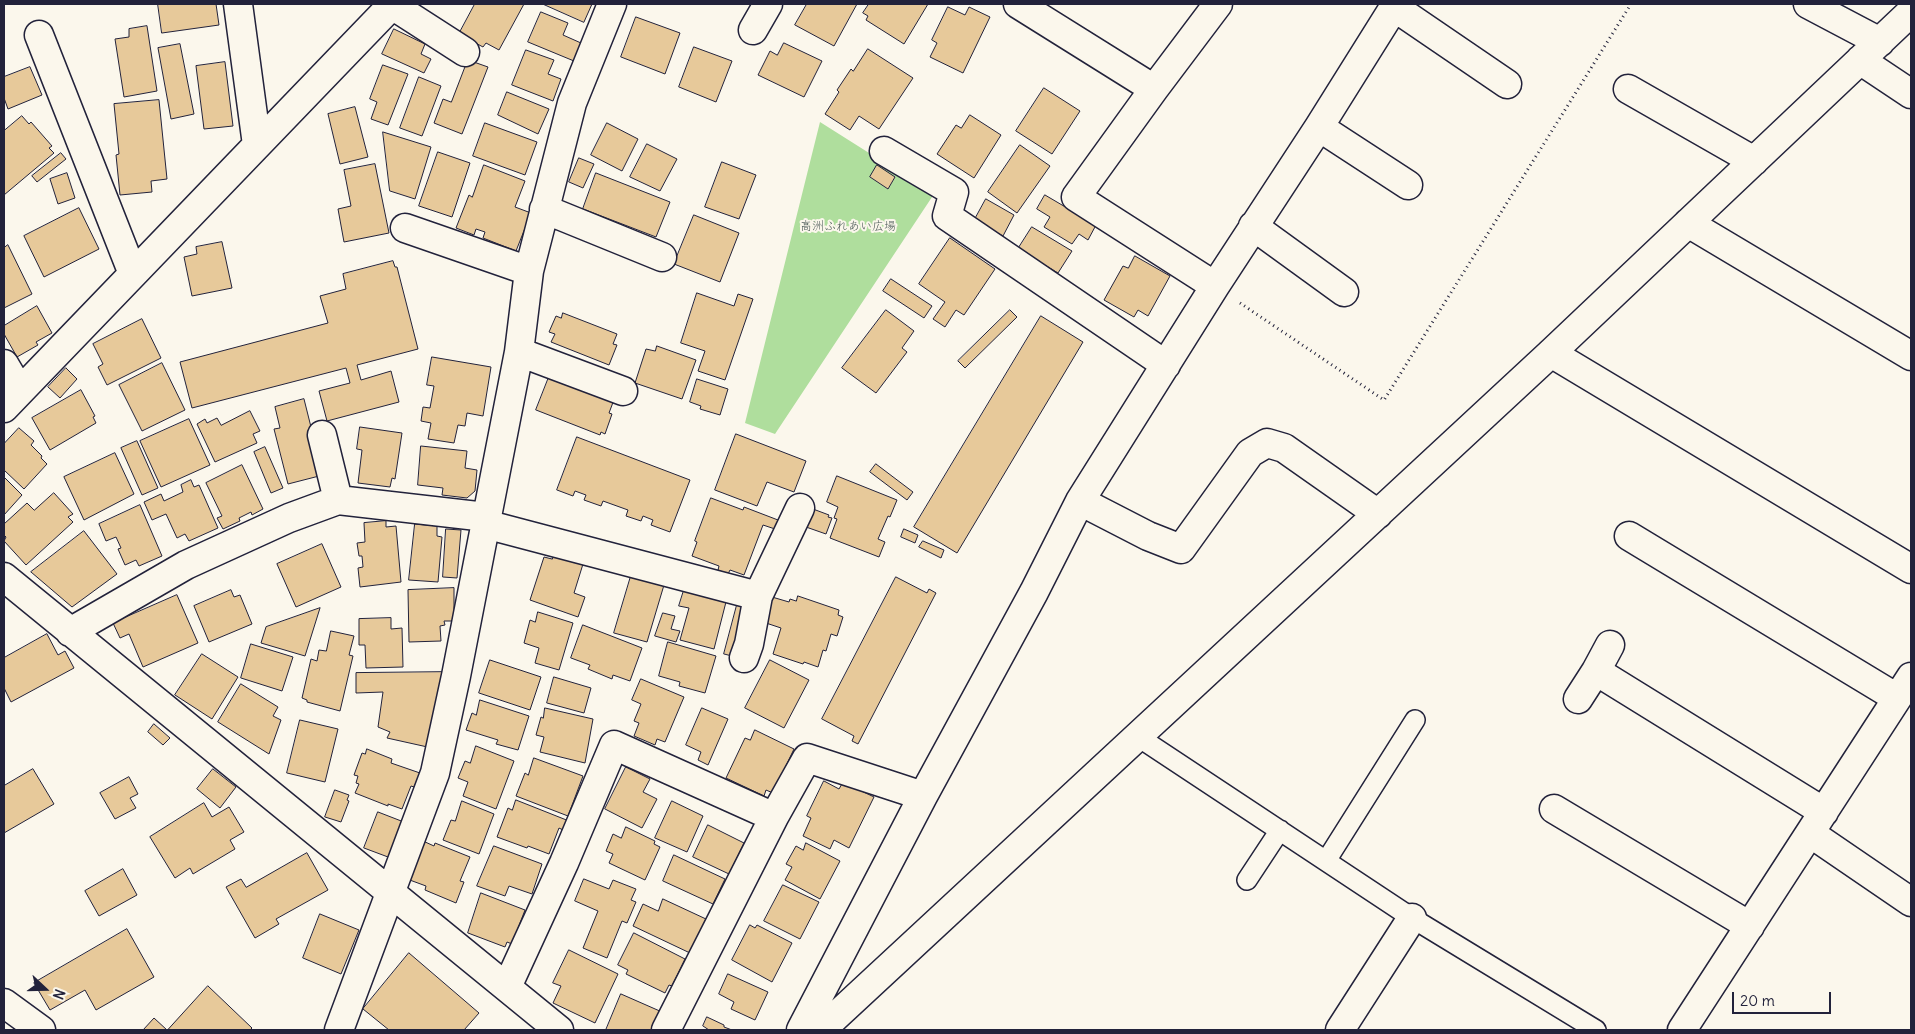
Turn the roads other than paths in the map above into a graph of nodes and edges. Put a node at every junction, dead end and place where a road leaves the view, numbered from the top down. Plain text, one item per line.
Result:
1 (238, 4) edge
2 (393, 4) edge
3 (612, 4) edge
4 (768, 4) edge
5 (1218, 4) edge
6 (1808, 4) edge
7 (1395, 5) edge
8 (1036, 8) edge
9 (1911, 12) edge
10 (753, 30) dead end
11 (39, 35) dead end
12 (1880, 42) junction
13 (465, 52) dead end
14 (1860, 60) junction
15 (1507, 84) dead end
16 (1154, 89) junction
17 (1628, 89) dead end
18 (1911, 94) edge
19 (1319, 127) junction
20 (257, 145) junction
21 (884, 151) dead end
22 (1754, 161) junction
23 (1408, 185) dead end
24 (544, 209) junction
25 (1688, 223) junction
26 (1253, 226) junction
27 (404, 228) dead end
28 (662, 257) dead end
29 (529, 272) junction
30 (133, 274) junction
31 (1214, 286) junction
32 (1344, 292) dead end
33 (519, 352) junction
34 (1552, 353) junction
35 (1911, 356) edge
36 (4, 364) edge
37 (1166, 365) junction
38 (623, 391) dead end
39 (12, 399) edge
40 (322, 435) dead end
41 (338, 500) junction
42 (1080, 501) junction
43 (800, 508) dead end
44 (1378, 514) junction
45 (485, 520) junction
46 (1629, 536) dead end
47 (1911, 569) edge
48 (4, 576) edge
49 (758, 596) junction
50 (70, 632) junction
51 (1610, 645) dead end
52 (744, 658) dead end
53 (1596, 671) junction
54 (1904, 687) edge
55 (1578, 699) dead end
56 (1415, 720) dead end
57 (1137, 736) junction
58 (923, 796) junction
59 (1554, 809) dead end
60 (774, 817) junction
61 (1817, 822) junction
62 (1280, 830) junction
63 (1326, 861) junction
64 (1247, 880) dead end
65 (391, 892) junction
66 (1911, 902) edge
67 (1412, 918) junction
68 (1750, 926) junction
69 (507, 986) junction
70 (4, 1003) edge
71 (41, 1030) edge
72 (339, 1030) edge
73 (559, 1030) edge
74 (666, 1030) edge
75 (801, 1030) edge
76 (820, 1030) edge
77 (1340, 1030) edge
78 (1596, 1030) edge
79 (1682, 1030) edge

1 - 20 street
2 - 13 street
2 - 20 street
3 - 24 street
4 - 10 street
5 - 16 street
6 - 12 street
7 - 15 street
7 - 19 street
8 - 16 street
9 - 12 street
11 - 30 street
12 - 14 street
14 - 18 street
14 - 22 street
16 - 31 street
17 - 22 street
19 - 23 street
19 - 26 street
20 - 30 street
21 - 37 street
22 - 25 street
24 - 28 street
24 - 29 street
25 - 34 street
25 - 35 street
26 - 31 street
26 - 32 street
27 - 29 street
29 - 33 street
30 - 39 street
31 - 37 street
33 - 38 street
33 - 45 street
34 - 44 street
34 - 47 street
36 - 39 street
37 - 42 street
40 - 41 street
41 - 45 street
41 - 50 street
42 - 44 street
42 - 58 street
43 - 49 street
44 - 57 street
45 - 49 street
45 - 65 street
46 - 54 street
48 - 50 street
49 - 52 street
50 - 65 street
51 - 53 street
53 - 55 street
53 - 61 street
54 - 61 street
56 - 63 lane
57 - 62 lane
57 - 76 street
58 - 60 street
58 - 75 street
59 - 68 street
60 - 69 street
60 - 74 street
61 - 66 street
61 - 68 street
62 - 63 lane
62 - 64 lane
63 - 67 lane
65 - 69 street
65 - 72 street
67 - 77 street
67 - 78 lane
68 - 79 street
69 - 73 street
70 - 71 street

